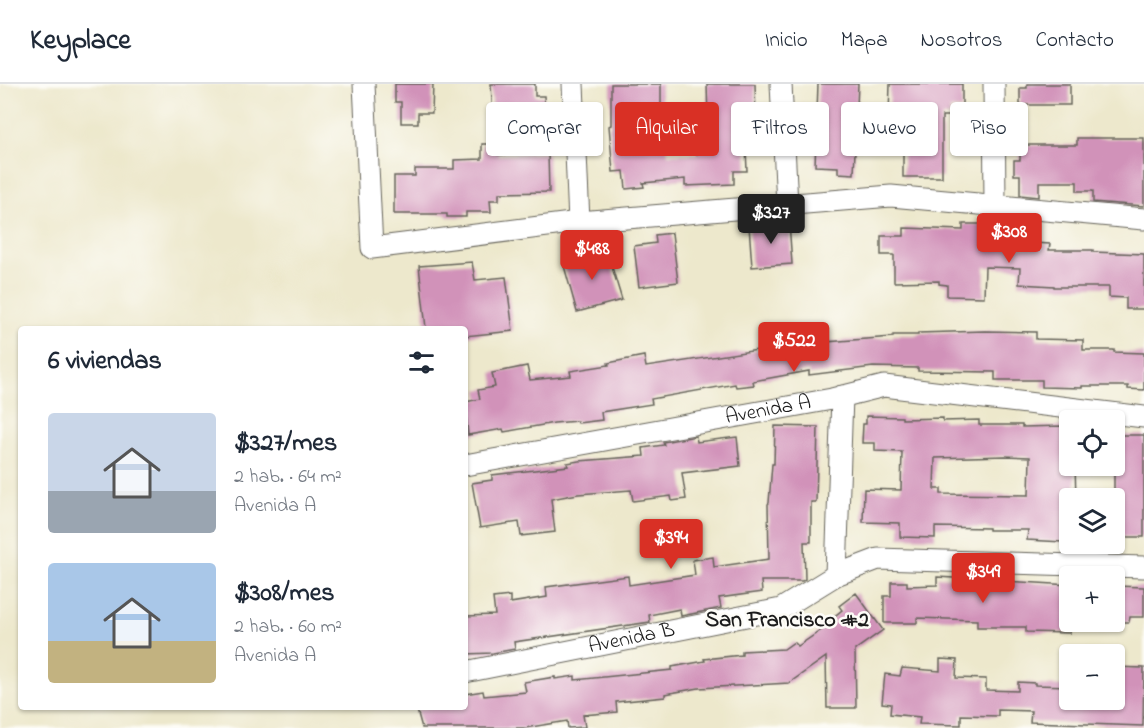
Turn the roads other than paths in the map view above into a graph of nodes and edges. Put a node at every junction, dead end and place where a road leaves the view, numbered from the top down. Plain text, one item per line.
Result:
1 (364, 84) edge
2 (573, 84) edge
3 (781, 84) edge
4 (994, 84) edge
5 (787, 205) junction
6 (995, 206) junction
7 (1144, 219) edge
8 (579, 222) junction
9 (842, 396) junction
10 (1144, 417) edge
11 (468, 464) edge
12 (1144, 567) edge
13 (836, 575) junction
14 (468, 671) edge

1 - 8 street
2 - 8 street
3 - 5 street
4 - 6 street
5 - 6 street
5 - 8 street
6 - 7 street
9 - 10 street, Avenida A
9 - 11 street, Avenida A
9 - 13 street
12 - 13 street, Avenida B
13 - 14 street, Avenida B

